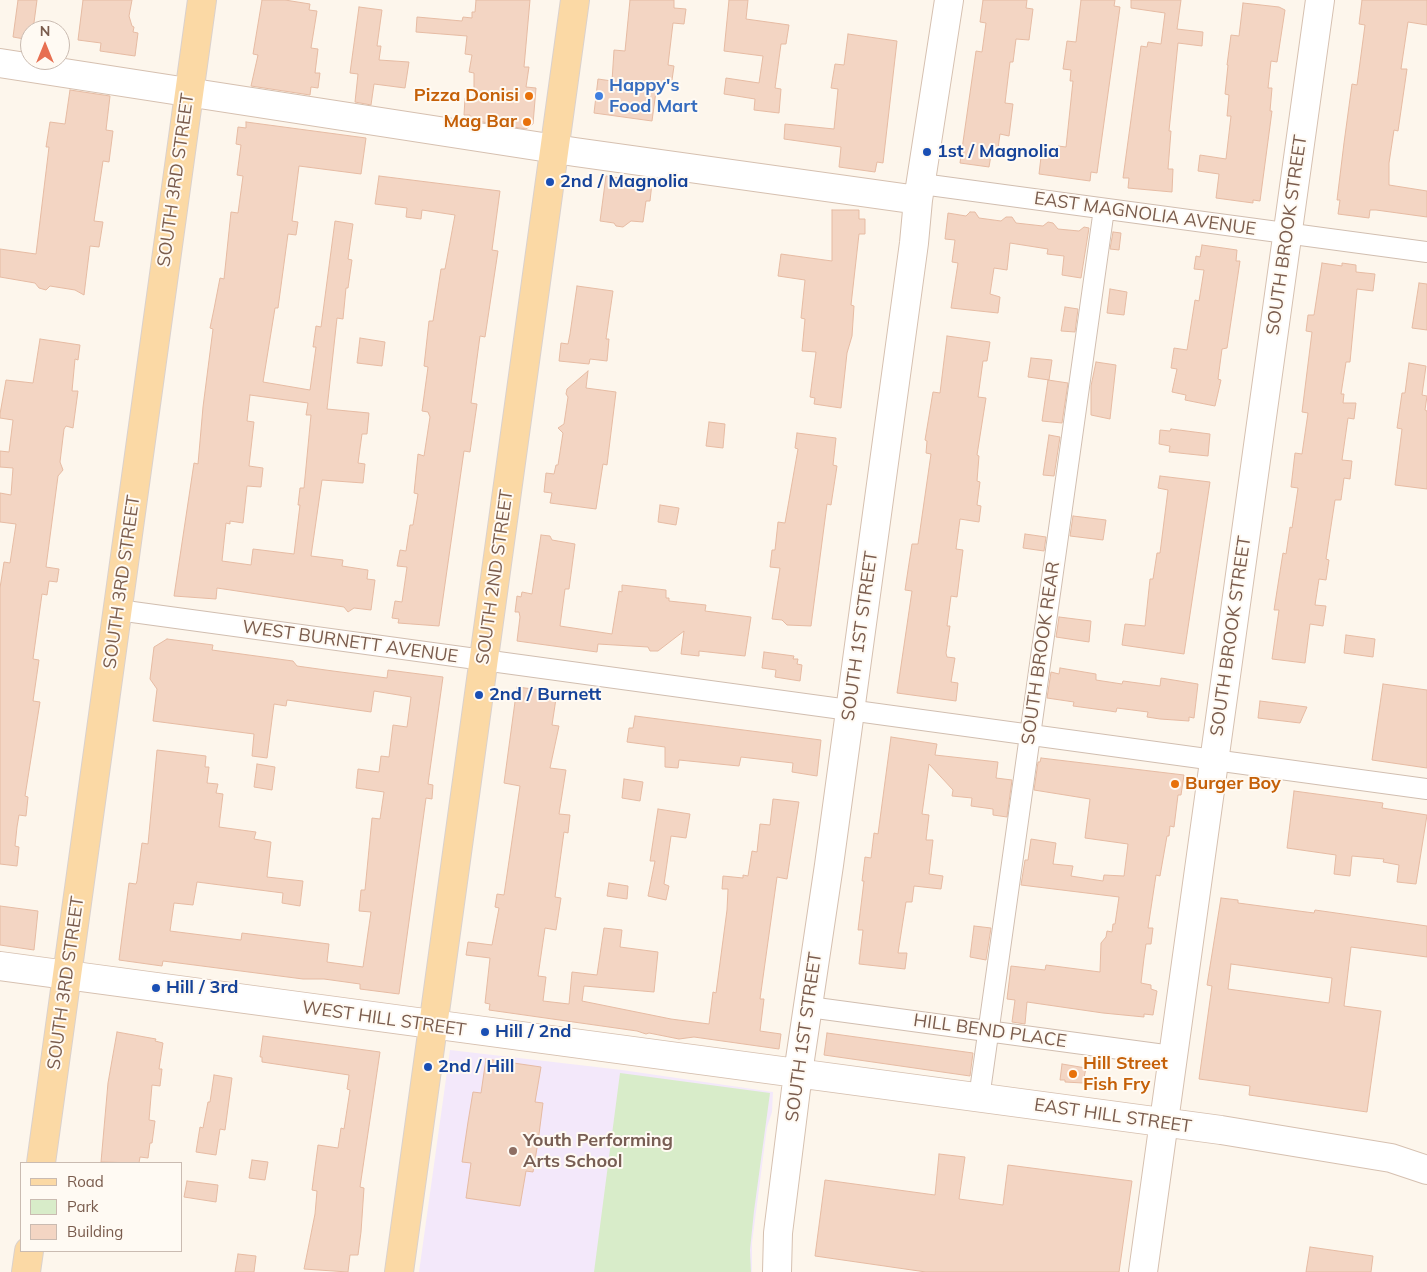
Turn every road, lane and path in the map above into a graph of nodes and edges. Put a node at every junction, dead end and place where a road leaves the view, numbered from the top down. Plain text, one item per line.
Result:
1 (202, 0) edge
2 (575, 0) edge
3 (948, 0) edge
4 (1320, 0) edge
5 (0, 63) edge
6 (188, 92) junction
7 (554, 149) junction
8 (920, 192) junction
9 (1104, 208) junction
10 (1288, 233) junction
11 (1427, 252) edge
12 (118, 610) junction
13 (484, 660) junction
14 (850, 709) junction
15 (1029, 734) junction
16 (1213, 759) junction
17 (1427, 789) edge
18 (0, 966) edge
19 (66, 975) junction
20 (809, 1007) junction
21 (434, 1025) junction
22 (989, 1030) junction
23 (1172, 1056) junction
24 (798, 1073) junction
25 (979, 1098) junction
26 (1163, 1124) junction
27 (41, 1162) edge
28 (1427, 1170) edge
29 (29, 1252) edge
30 (26, 1272) edge
31 (400, 1272) edge
32 (777, 1272) edge
33 (1143, 1272) edge

1 - 6 main road, SOUTH 3RD STREET
2 - 7 main road, SOUTH 2ND STREET
3 - 8 street, SOUTH 1ST STREET
4 - 10 street, SOUTH BROOK STREET
5 - 6 street
6 - 7 street
6 - 12 main road, SOUTH 3RD STREET
7 - 8 street
7 - 13 main road, SOUTH 2ND STREET
8 - 9 street, EAST MAGNOLIA AVENUE
8 - 14 street, SOUTH 1ST STREET
9 - 10 street, EAST MAGNOLIA AVENUE
9 - 15 street, SOUTH BROOK REAR
10 - 11 street, EAST MAGNOLIA AVENUE
10 - 16 street, SOUTH BROOK STREET
12 - 13 street, WEST BURNETT AVENUE
12 - 19 main road, SOUTH 3RD STREET
13 - 14 street, WEST BURNETT AVENUE
13 - 21 main road, SOUTH 2ND STREET
14 - 15 street, WEST BURNETT AVENUE
14 - 20 street, SOUTH 1ST STREET
15 - 16 street, WEST BURNETT AVENUE
15 - 22 street, SOUTH BROOK REAR
16 - 17 street, WEST BURNETT AVENUE
16 - 23 street, SOUTH BROOK STREET
18 - 19 street, WEST HILL STREET
19 - 21 street, WEST HILL STREET
19 - 27 main road, SOUTH 3RD STREET
20 - 22 street, HILL BEND PLACE
20 - 24 street, SOUTH 1ST STREET
21 - 24 street, WEST HILL STREET
21 - 31 main road, SOUTH 2ND STREET
22 - 23 street, HILL BEND PLACE
22 - 25 street, SOUTH BROOK REAR
23 - 26 street, SOUTH BROOK STREET
24 - 25 street, EAST HILL STREET
24 - 32 street, SOUTH 1ST STREET
25 - 26 street, EAST HILL STREET
26 - 28 street, EAST HILL STREET
26 - 33 street, SOUTH BROOK STREET
29 - 30 main road

